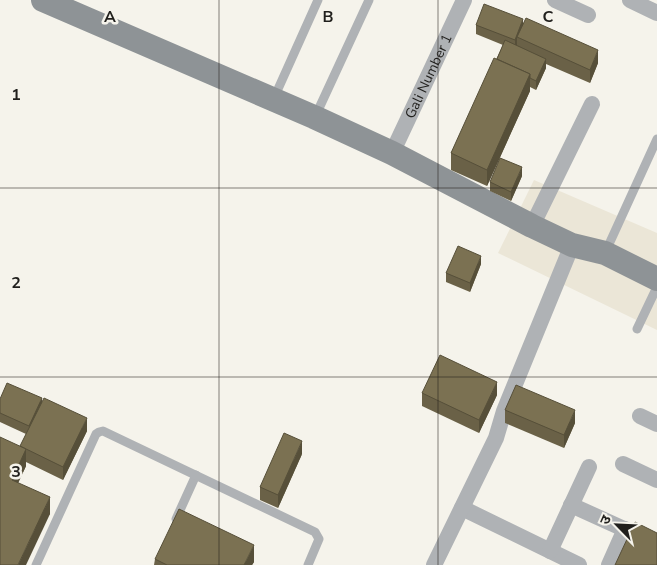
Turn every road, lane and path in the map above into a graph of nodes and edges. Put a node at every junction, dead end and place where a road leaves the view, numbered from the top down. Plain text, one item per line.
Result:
1 (43, 0) edge
2 (318, 0) edge
3 (369, 0) edge
4 (464, 0) edge
5 (556, 0) edge
6 (630, 0) edge
7 (657, 12) edge
8 (588, 15) dead end
9 (274, 98) junction
10 (592, 104) dead end
11 (314, 117) junction
12 (657, 139) edge
13 (392, 153) junction
14 (532, 226) junction
15 (572, 245) junction
16 (605, 253) junction
17 (657, 279) edge
18 (657, 288) edge
19 (637, 329) dead end
20 (640, 416) dead end
21 (657, 424) edge
22 (623, 464) dead end
23 (589, 467) dead end
24 (196, 476) junction
25 (657, 480) edge
26 (571, 505) junction
27 (462, 508) junction
28 (172, 529) edge
29 (625, 530) junction
30 (657, 544) edge
31 (550, 551) junction
32 (36, 565) edge
33 (308, 565) edge
34 (434, 565) edge
35 (580, 565) edge
36 (609, 565) edge

1 - 9 street
2 - 9 lane
3 - 11 lane
4 - 13 street, Gali Number 1
5 - 8 street
6 - 7 street
9 - 11 street
10 - 14 street
11 - 13 street
12 - 16 lane
13 - 14 street
14 - 15 street
15 - 16 street
15 - 27 street
16 - 17 street
18 - 19 lane
20 - 21 street
22 - 25 street
23 - 26 street
24 - 28 lane
24 - 32 lane
24 - 33 lane
26 - 29 street
26 - 31 street
27 - 31 street
27 - 34 street
29 - 30 street
29 - 36 street
31 - 35 street

